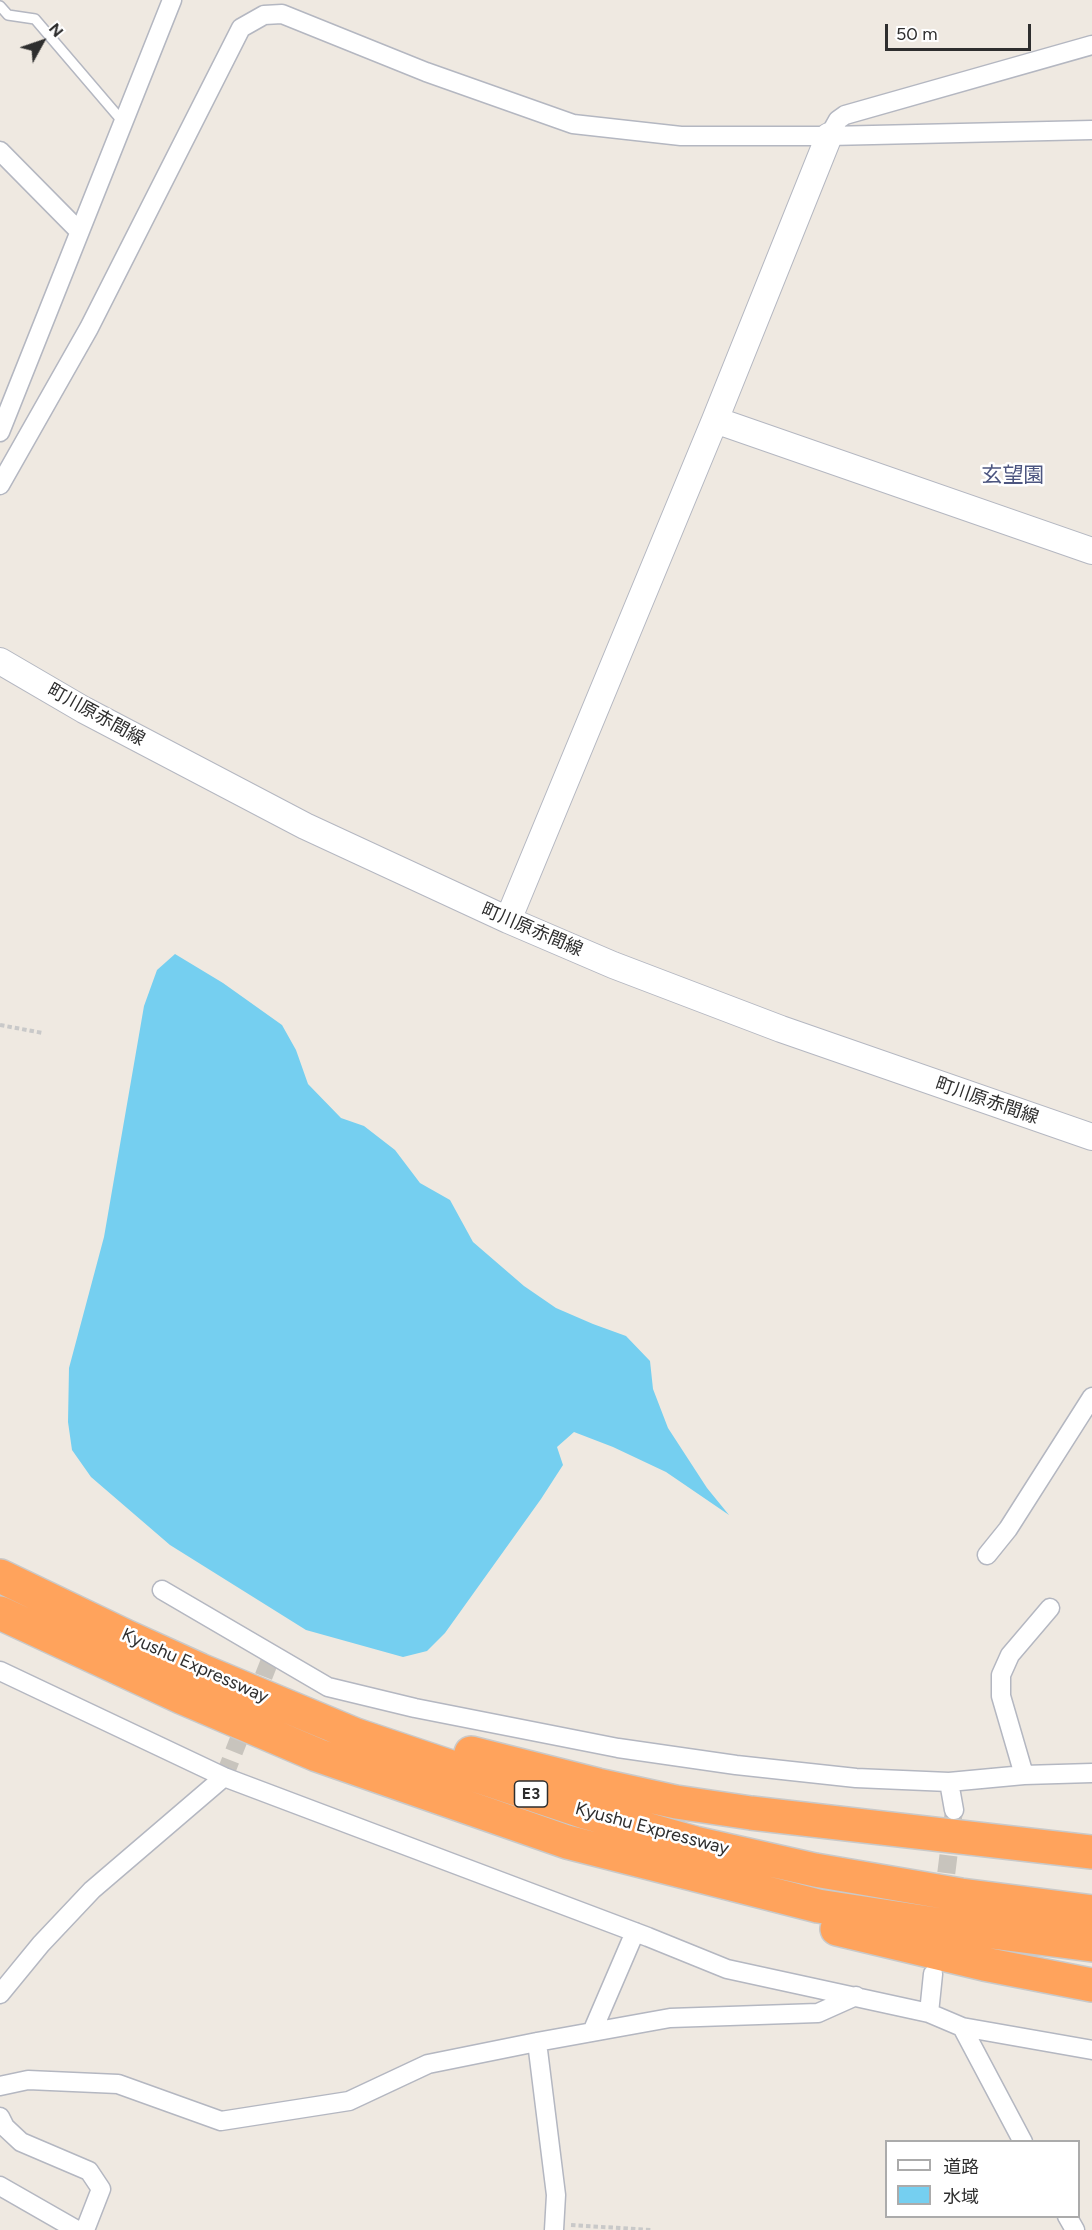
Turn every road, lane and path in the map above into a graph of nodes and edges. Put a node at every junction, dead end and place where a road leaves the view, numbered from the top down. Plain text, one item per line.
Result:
1 (172, 0) edge
2 (0, 6) edge
3 (1092, 45) edge
4 (124, 123) junction
5 (1092, 130) edge
6 (829, 136) junction
7 (0, 151) edge
8 (80, 231) junction
9 (715, 420) junction
10 (0, 432) edge
11 (0, 485) edge
12 (1092, 551) edge
13 (0, 660) edge
14 (508, 920) junction
15 (0, 1025) edge
16 (43, 1033) dead end
17 (1092, 1137) edge
18 (1092, 1397) edge
19 (987, 1555) dead end
20 (0, 1576) edge
21 (162, 1590) dead end
22 (1050, 1608) dead end
23 (0, 1613) edge
24 (200, 1670) junction
25 (0, 1671) edge
26 (1092, 1773) edge
27 (1024, 1775) junction
28 (224, 1777) junction
29 (949, 1782) junction
30 (954, 1810) tunnel mouth
31 (1092, 1852) edge
32 (715, 1881) junction
33 (1092, 1912) edge
34 (635, 1932) junction
35 (1092, 1945) edge
36 (933, 1974) dead end
37 (1092, 1985) edge
38 (0, 1994) edge
39 (856, 1996) junction
40 (929, 2013) junction
41 (962, 2027) junction
42 (592, 2032) junction
43 (537, 2042) junction
44 (1092, 2050) edge
45 (0, 2086) edge
46 (0, 2117) edge
47 (1022, 2140) edge
48 (0, 2186) edge
49 (555, 2227) edge
50 (78, 2230) edge
51 (651, 2230) edge

1 - 4 street
2 - 4 lane
3 - 6 street
4 - 8 street
5 - 6 street
6 - 9 street
6 - 11 street
7 - 8 street
8 - 10 street
9 - 12 street
9 - 14 street
13 - 14 street, 町川原赤間線
14 - 17 street, 町川原赤間線
15 - 16 path
18 - 19 street
20 - 24 highway, Kyushu Expressway / E3
21 - 29 street
22 - 27 street
23 - 32 highway, Kyushu Expressway / E3
24 - 31 highway
24 - 33 highway, Kyushu Expressway / E3
25 - 28 street
26 - 27 street
27 - 29 street
28 - 34 street
28 - 38 street
29 - 30 street
32 - 35 highway, Kyushu Expressway / E3
32 - 37 highway
34 - 39 street
34 - 42 street
36 - 40 street
39 - 40 street
39 - 42 street
40 - 41 street
41 - 44 street
41 - 47 street
42 - 43 street
43 - 45 street
43 - 49 street
46 - 50 street
48 - 50 street
49 - 51 path

